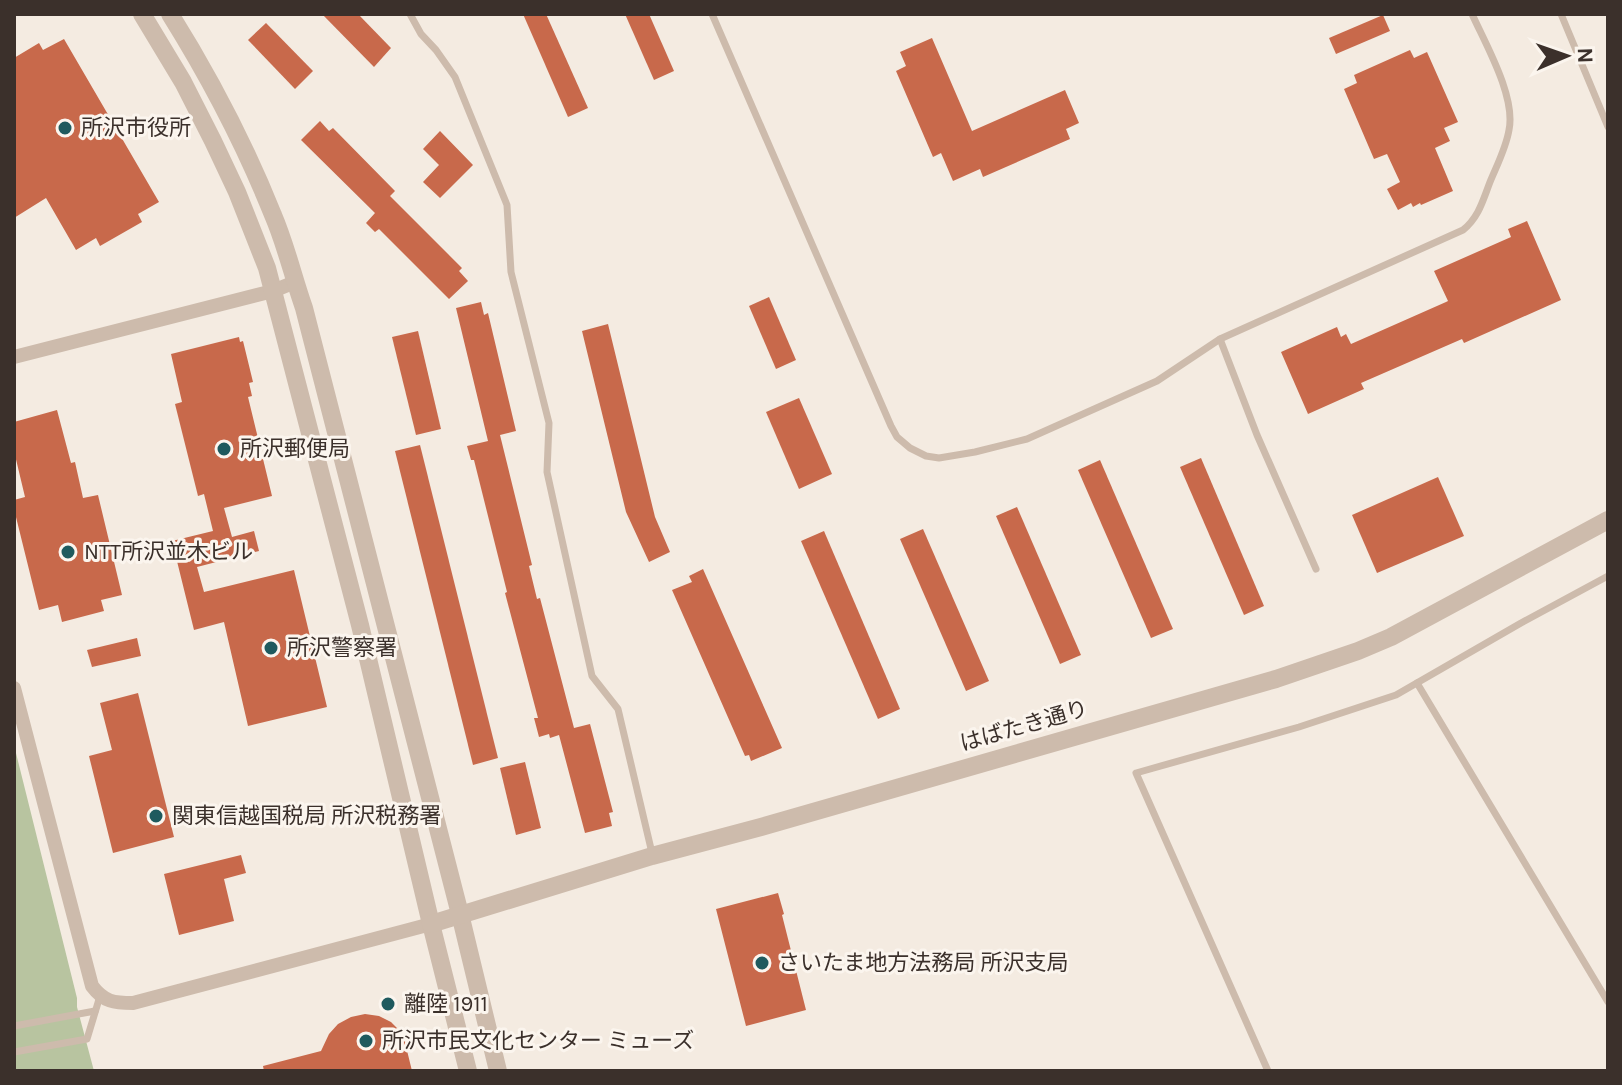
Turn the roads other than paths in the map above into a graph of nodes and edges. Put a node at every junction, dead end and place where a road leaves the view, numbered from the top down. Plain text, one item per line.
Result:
1 (142, 14) edge
2 (170, 14) edge
3 (410, 14) edge
4 (712, 14) edge
5 (1472, 14) edge
6 (1561, 14) edge
7 (1608, 127) edge
8 (295, 282) junction
9 (273, 291) junction
10 (1220, 339) junction
11 (14, 357) edge
12 (1608, 520) edge
13 (1316, 569) dead end
14 (1608, 576) edge
15 (1417, 683) junction
16 (14, 688) edge
17 (652, 856) junction
18 (460, 914) junction
19 (431, 924) junction
20 (1608, 1002) edge
21 (97, 1004) junction
22 (14, 1026) edge
23 (14, 1052) edge
24 (468, 1071) edge
25 (498, 1071) edge
26 (1268, 1071) edge

1 - 9 street
2 - 8 street
3 - 17 lane
4 - 10 lane
5 - 10 lane
6 - 7 lane
8 - 9 street
8 - 18 street
9 - 11 street
9 - 19 street
10 - 13 lane
12 - 17 street, はばたき通り
14 - 15 lane
15 - 20 lane
15 - 26 lane
16 - 21 street
17 - 18 street, はばたき通り
18 - 19 street, はばたき通り
18 - 25 street
19 - 21 street
19 - 24 street
21 - 22 lane
21 - 23 lane

